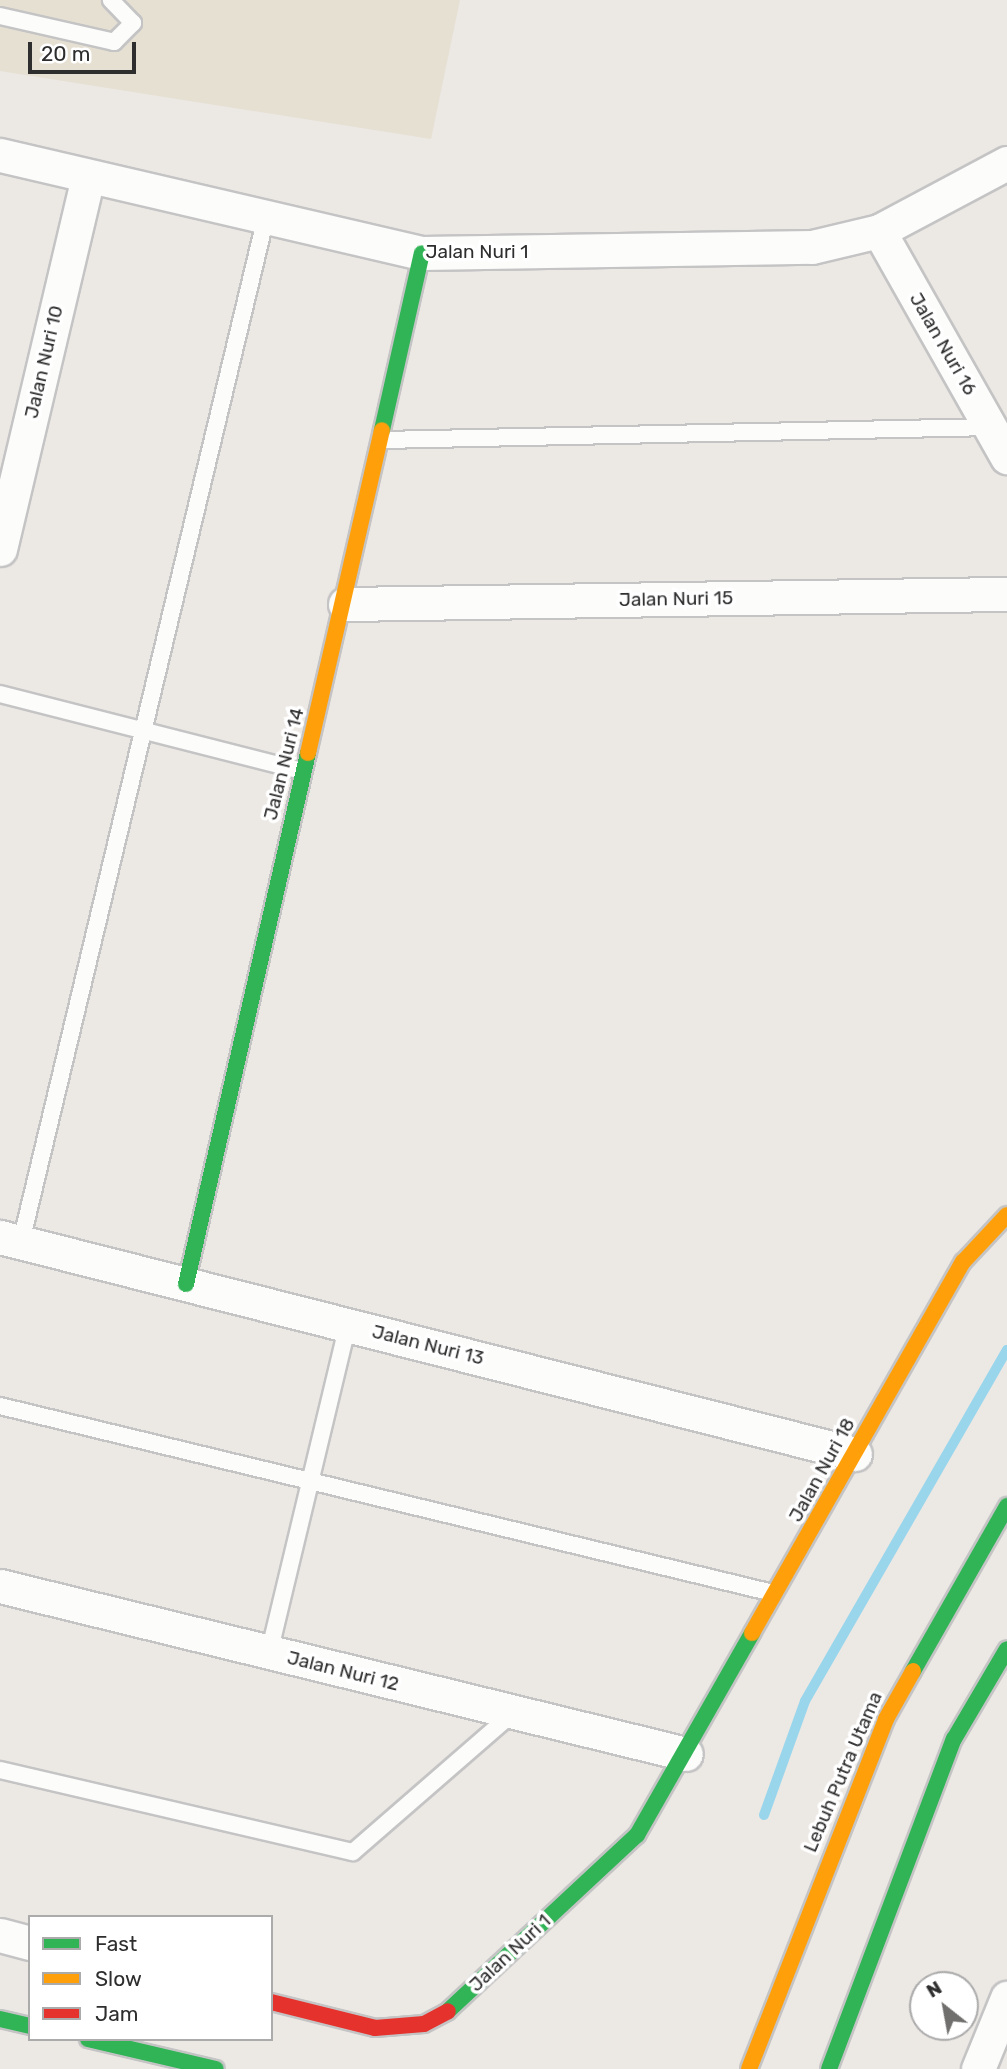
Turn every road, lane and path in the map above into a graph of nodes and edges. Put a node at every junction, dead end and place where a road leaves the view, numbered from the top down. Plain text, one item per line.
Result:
1 (111, 0) edge
2 (0, 16) edge
3 (0, 155) edge
4 (1007, 163) edge
5 (88, 176) junction
6 (265, 217) junction
7 (879, 231) junction
8 (422, 253) junction
9 (990, 427) junction
10 (382, 440) junction
11 (1007, 457) edge
12 (5, 510) edge
13 (0, 549) edge
14 (1007, 594) edge
15 (345, 604) junction
16 (0, 694) edge
17 (144, 728) junction
18 (304, 771) junction
19 (1007, 1215) edge
20 (10, 1240) edge
21 (186, 1284) junction
22 (348, 1325) junction
23 (0, 1406) edge
24 (855, 1454) junction
25 (309, 1485) junction
26 (1007, 1506) edge
27 (0, 1586) edge
28 (776, 1594) junction
29 (1007, 1649) edge
30 (269, 1653) junction
31 (514, 1712) junction
32 (686, 1754) junction
33 (0, 1770) edge
34 (0, 1935) edge
35 (28, 1942) edge
36 (1007, 1998) edge
37 (273, 2002) edge
38 (0, 2019) edge
39 (28, 2026) edge
40 (760, 2032) junction
41 (97, 2041) edge
42 (831, 2067) edge
43 (216, 2069) edge
44 (735, 2069) edge
45 (749, 2069) edge
46 (978, 2069) edge

1 - 2 lane
3 - 5 street, Jalan Nuri 1
4 - 7 street, Jalan Nuri 1
5 - 6 street, Jalan Nuri 1
5 - 12 street, Jalan Nuri 10
6 - 8 street, Jalan Nuri 1
6 - 17 lane
7 - 8 street, Jalan Nuri 1
7 - 9 street, Jalan Nuri 16
8 - 10 street, Jalan Nuri 14
9 - 10 lane
9 - 11 street, Jalan Nuri 16
10 - 15 street, Jalan Nuri 14
12 - 13 street, Jalan Nuri 10
14 - 15 street, Jalan Nuri 15
15 - 18 street, Jalan Nuri 14
16 - 17 lane
17 - 18 lane
17 - 20 lane
18 - 21 street, Jalan Nuri 14
19 - 24 street, Jalan Nuri 18
20 - 21 street, Jalan Nuri 13
21 - 22 street, Jalan Nuri 13
22 - 24 street, Jalan Nuri 13
22 - 25 lane
23 - 25 lane
24 - 28 street, Jalan Nuri 18
25 - 28 lane
25 - 30 lane
26 - 40 street, Lebuh Putra Utama
27 - 30 street, Jalan Nuri 12
28 - 32 street, Jalan Nuri 18
29 - 42 street
30 - 31 street, Jalan Nuri 12
31 - 32 street, Jalan Nuri 12
31 - 33 lane
32 - 37 street, Jalan Nuri 1
34 - 35 street
36 - 46 street
38 - 39 street
40 - 44 street
40 - 45 street, Lebuh Putra Utama
41 - 43 street

